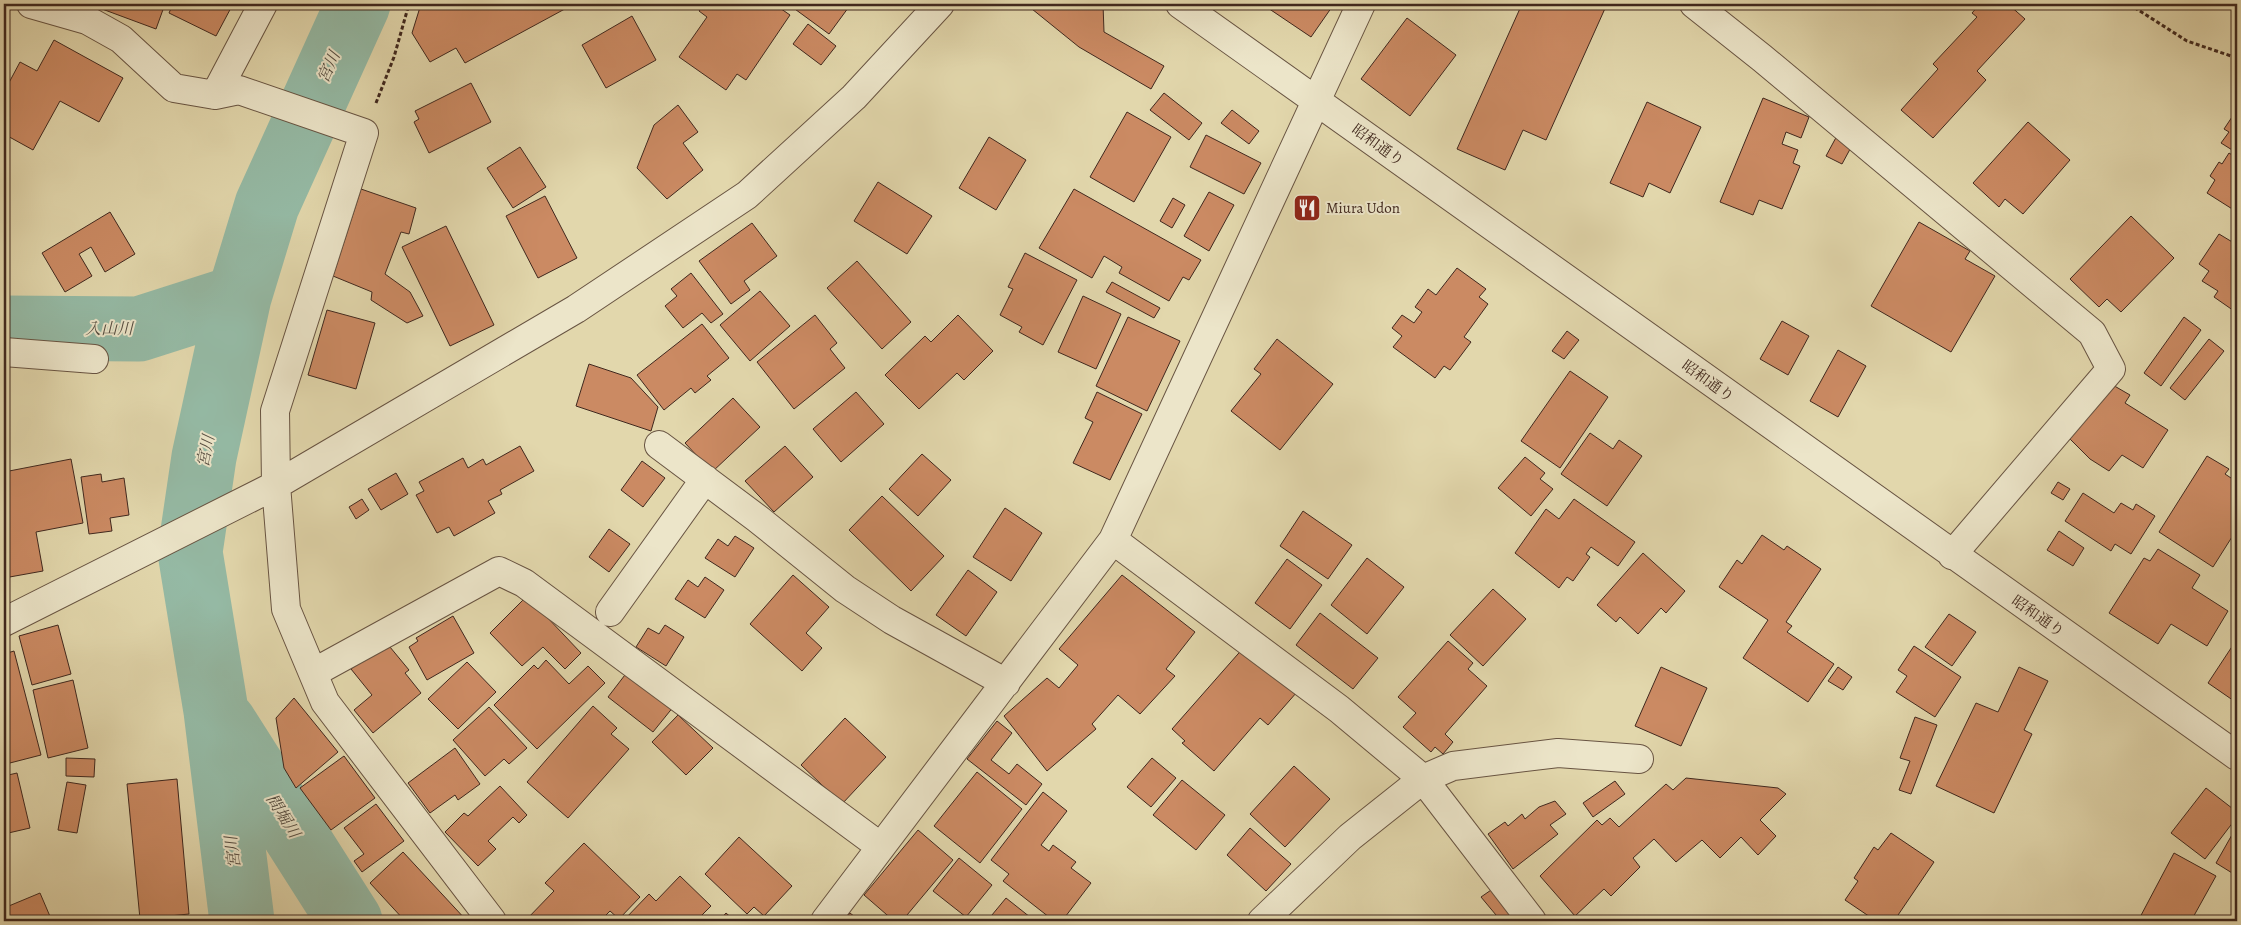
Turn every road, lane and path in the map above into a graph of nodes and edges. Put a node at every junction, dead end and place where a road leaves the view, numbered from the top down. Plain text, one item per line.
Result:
1 (30, 4) edge
2 (263, 4) edge
3 (409, 4) edge
4 (940, 4) edge
5 (1180, 4) edge
6 (1362, 4) edge
7 (1694, 4) edge
8 (2129, 4) edge
9 (2237, 58) edge
10 (227, 93) junction
11 (1318, 102) junction
12 (356, 130) junction
13 (4, 352) edge
14 (94, 359) dead end
15 (659, 445) dead end
16 (705, 479) junction
17 (276, 486) junction
18 (1113, 540) junction
19 (1952, 555) junction
20 (610, 612) dead end
21 (4, 622) edge
22 (313, 673) junction
23 (1006, 683) junction
24 (2237, 756) edge
25 (1639, 759) dead end
26 (1423, 779) junction
27 (881, 847) junction
28 (492, 921) edge
29 (825, 921) edge
30 (1262, 921) edge
31 (1532, 921) edge

1 - 10 street
2 - 10 street
3 - 12 path
4 - 17 street
5 - 11 street, 昭和通り
6 - 11 street
7 - 19 street
8 - 9 path
10 - 12 street
11 - 18 street
11 - 19 street, 昭和通り
12 - 17 street
13 - 14 street
15 - 16 street
16 - 20 street
16 - 23 street
17 - 21 street
17 - 22 street
18 - 23 street
18 - 26 street
19 - 24 street, 昭和通り
22 - 27 street
22 - 28 street
23 - 27 street
25 - 26 street
26 - 30 street
26 - 31 street
27 - 29 street

